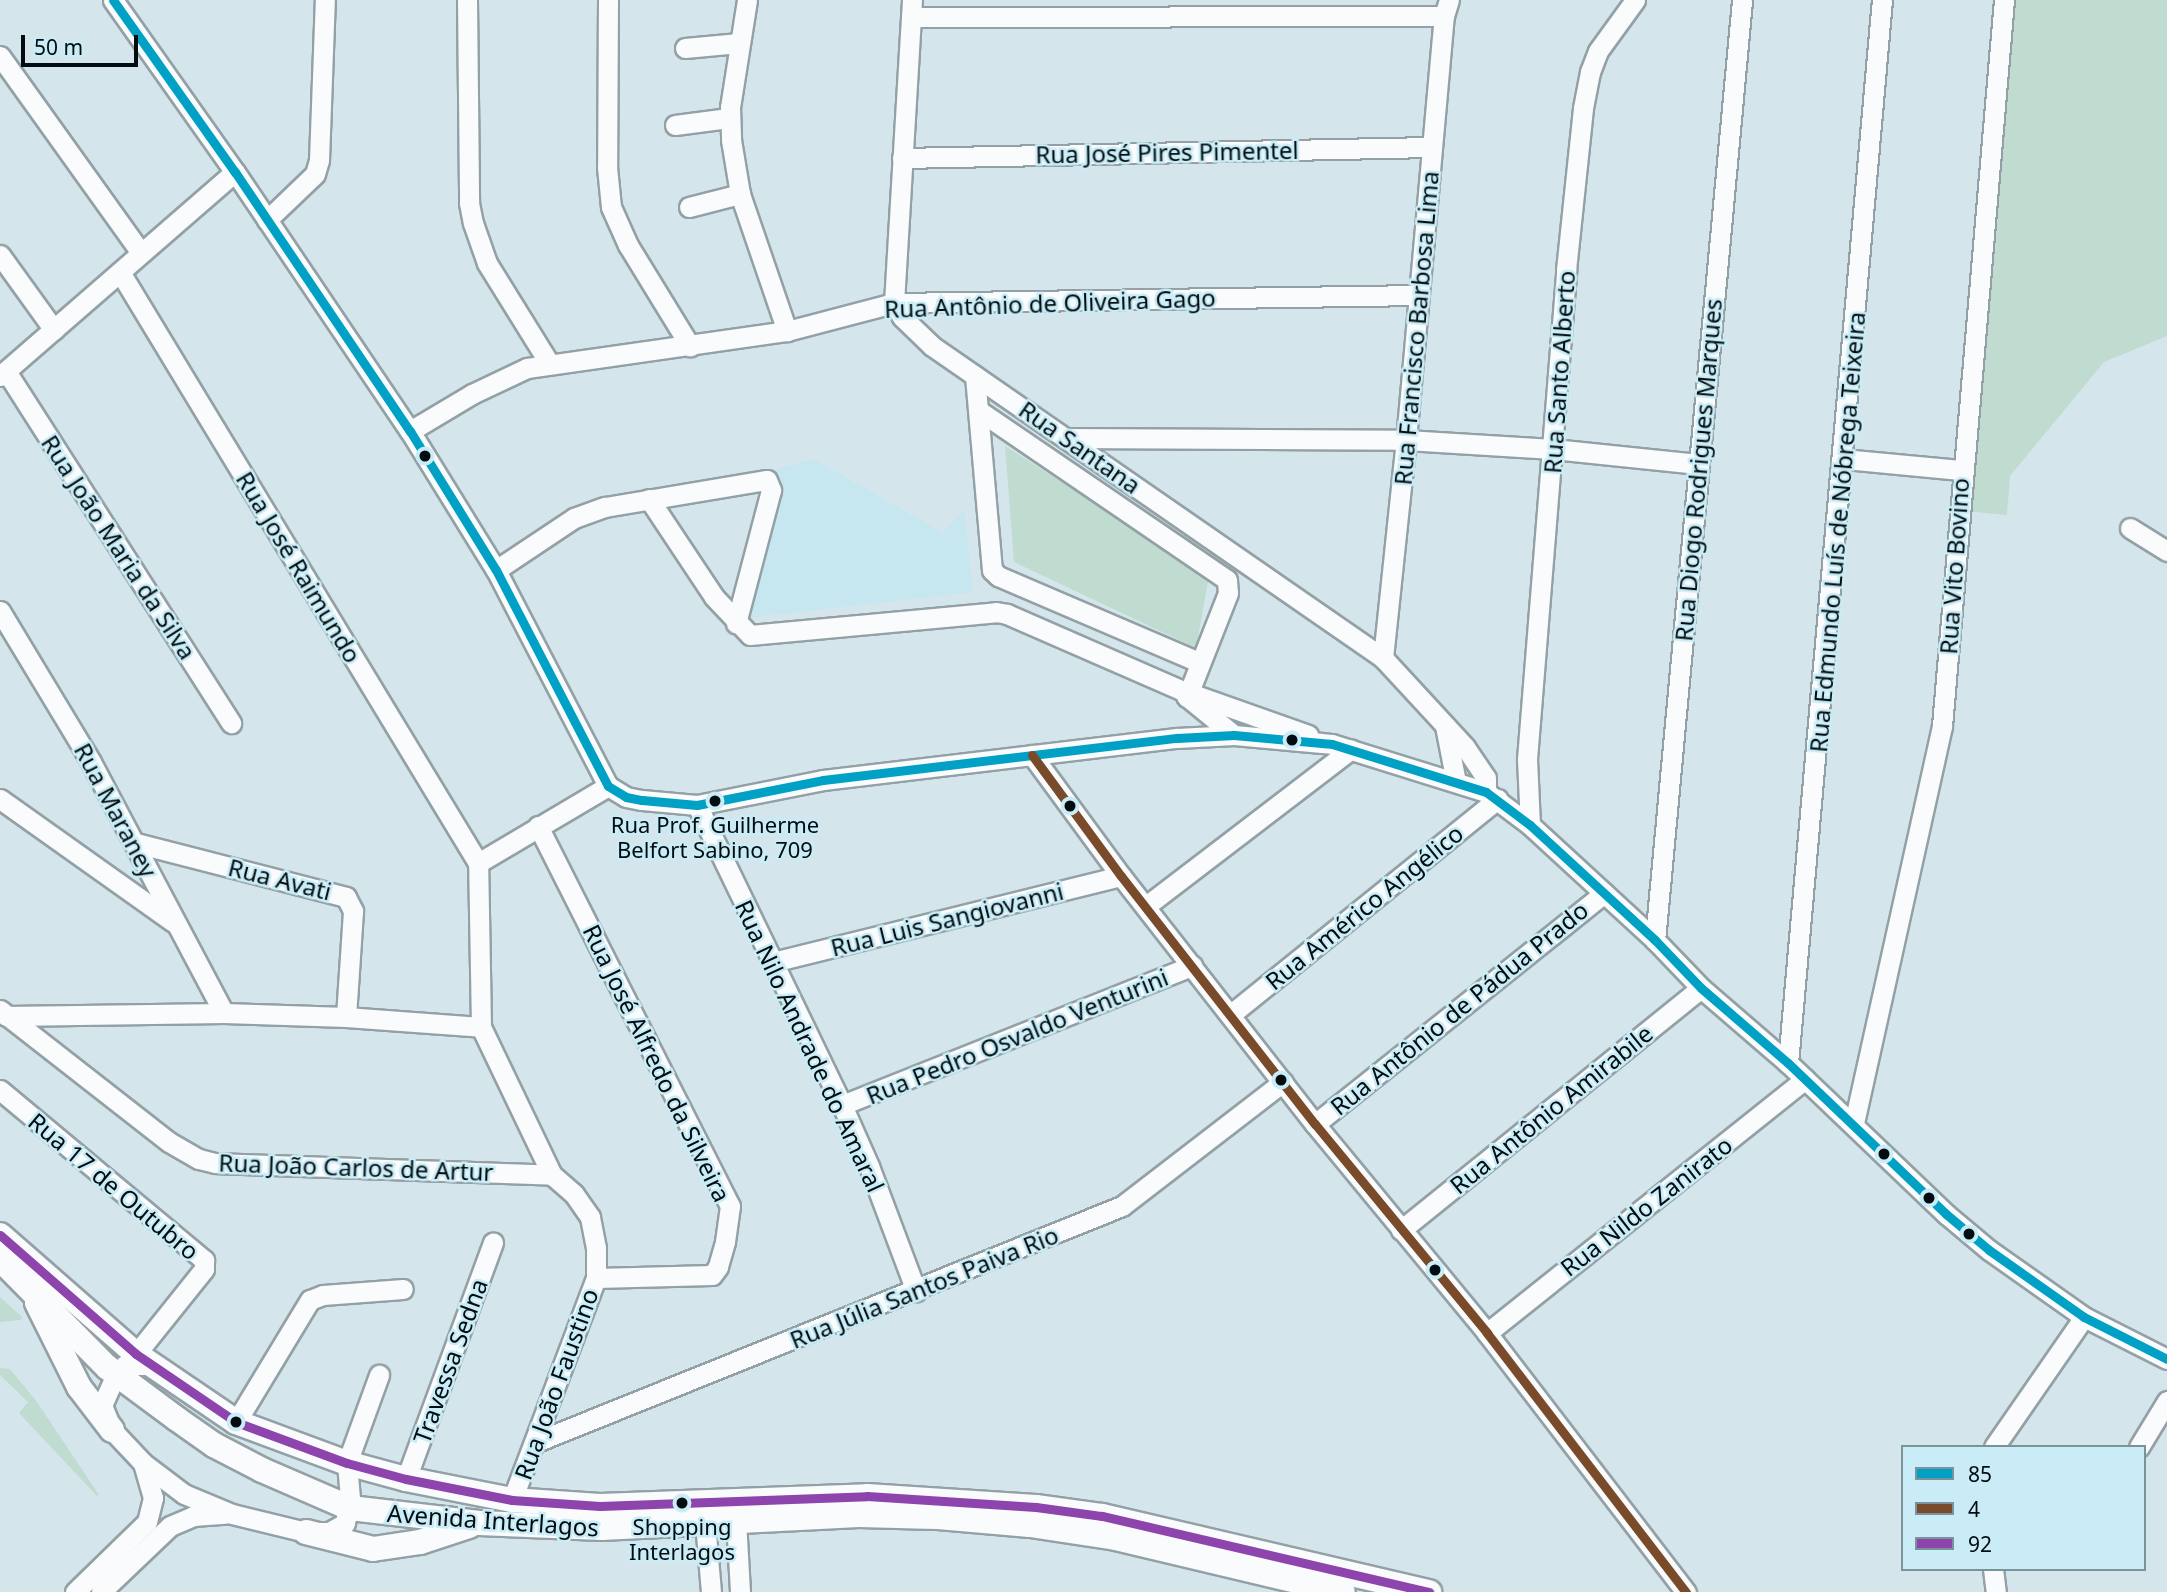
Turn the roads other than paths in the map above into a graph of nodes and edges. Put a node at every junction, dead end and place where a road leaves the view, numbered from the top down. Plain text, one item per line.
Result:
1 (113, 0) edge
2 (325, 0) edge
3 (467, 0) edge
4 (608, 0) edge
5 (747, 0) edge
6 (1635, 0) edge
7 (1742, 0) edge
8 (1882, 0) edge
9 (2004, 0) edge
10 (1168, 7) edge
11 (911, 8) edge
12 (1446, 8) edge
13 (739, 43) junction
14 (685, 48) dead end
15 (0, 56) edge
16 (729, 118) junction
17 (675, 125) dead end
18 (1432, 147) junction
19 (902, 158) junction
20 (235, 172) junction
21 (740, 194) junction
22 (689, 207) dead end
23 (267, 220) junction
24 (141, 253) junction
25 (0, 256) edge
26 (120, 272) junction
27 (1419, 295) junction
28 (894, 303) junction
29 (54, 330) junction
30 (787, 331) junction
31 (690, 346) junction
32 (549, 363) junction
33 (3, 374) edge
34 (975, 376) junction
35 (978, 410) junction
36 (410, 431) junction
37 (1068, 438) junction
38 (1406, 440) junction
39 (1553, 449) junction
40 (1844, 459) junction
41 (1698, 464) junction
42 (1961, 470) junction
43 (649, 499) junction
44 (2130, 528) dead end
45 (2167, 551) edge
46 (496, 570) junction
47 (0, 611) edge
48 (736, 623) junction
49 (1383, 657) junction
50 (1199, 662) junction
51 (1186, 693) junction
52 (231, 723) dead end
53 (1445, 725) junction
54 (1234, 736) junction
55 (1332, 744) junction
56 (1351, 749) junction
57 (1032, 755) junction
58 (1527, 759) junction
59 (1456, 782) junction
60 (608, 786) junction
61 (0, 799) edge
62 (1498, 799) junction
63 (697, 804) junction
64 (1530, 825) junction
65 (538, 826) junction
66 (136, 843) junction
67 (478, 863) junction
68 (1121, 876) junction
69 (1604, 893) junction
70 (1146, 906) junction
71 (177, 925) junction
72 (1655, 940) junction
73 (773, 962) junction
74 (1192, 966) junction
75 (1701, 988) junction
76 (3, 1013) edge
77 (224, 1013) junction
78 (1230, 1015) junction
79 (346, 1017) junction
80 (481, 1027) junction
81 (1788, 1063) junction
82 (1805, 1079) junction
83 (1283, 1082) junction
84 (0, 1090) edge
85 (842, 1105) junction
86 (1315, 1124) junction
87 (1854, 1124) junction
88 (552, 1175) junction
89 (1401, 1230) junction
90 (0, 1235) edge
91 (493, 1242) dead end
92 (0, 1259) edge
93 (596, 1278) junction
94 (27, 1283) junction
95 (403, 1289) dead end
96 (916, 1291) junction
97 (2084, 1318) junction
98 (1487, 1333) junction
99 (144, 1359) junction
100 (2167, 1359) edge
101 (117, 1374) junction
102 (379, 1375) dead end
103 (2167, 1401) edge
104 (236, 1422) junction
105 (112, 1430) junction
106 (536, 1442) junction
107 (1995, 1445) edge
108 (2140, 1445) edge
109 (142, 1463) junction
110 (347, 1464) junction
111 (406, 1479) junction
112 (512, 1500) junction
113 (350, 1508) junction
114 (232, 1514) junction
115 (736, 1520) junction
116 (705, 1522) junction
117 (479, 1523) junction
118 (306, 1532) junction
119 (1993, 1571) edge
120 (75, 1592) edge
121 (101, 1592) edge
122 (711, 1592) edge
123 (740, 1592) edge
124 (1343, 1592) edge
125 (1429, 1592) edge
126 (1686, 1592) edge
127 (1996, 1592) edge

1 - 20 street
2 - 23 street
3 - 32 street
4 - 31 street
5 - 13 street
6 - 39 street, Rua Santo Alberto
7 - 41 street, Rua Diogo Rodrigues Marques
8 - 40 street, Rua Edmundo Luís de Nóbrega Teixeira
9 - 42 street, Rua Vito Bovino
10 - 11 street
10 - 12 street
11 - 19 street
12 - 18 street, Rua Francisco Barbosa Lima
13 - 14 street
13 - 16 street
15 - 24 street
16 - 17 street
16 - 21 street
18 - 19 street, Rua José Pires Pimentel
18 - 27 street, Rua Francisco Barbosa Lima
19 - 28 street
20 - 23 street
20 - 24 street
21 - 22 street
21 - 30 street
23 - 36 street
24 - 26 street
25 - 29 street
26 - 29 street
26 - 67 street, Rua José Raimundo
27 - 28 street, Rua Antônio de Oliveira Gago
27 - 38 street, Rua Francisco Barbosa Lima
28 - 30 street, Rua Antônio de Oliveira Gago
28 - 34 street, Rua Santana
29 - 33 street
30 - 31 street, Rua Antônio de Oliveira Gago
31 - 32 street, Rua Antônio de Oliveira Gago
32 - 36 street, Rua Antônio de Oliveira Gago
33 - 52 street, Rua João Maria da Silva
34 - 35 street
34 - 37 street, Rua Santana
35 - 50 street
35 - 50 street
36 - 46 street
37 - 38 street
37 - 49 street, Rua Santana
38 - 39 street
38 - 49 street, Rua Francisco Barbosa Lima
39 - 41 street
39 - 58 street, Rua Santo Alberto
40 - 42 street
40 - 81 street, Rua Edmundo Luís de Nóbrega Teixeira
41 - 72 street, Rua Diogo Rodrigues Marques
42 - 87 street, Rua Vito Bovino
43 - 46 street
43 - 48 street
43 - 48 street
44 - 45 street
46 - 60 street
47 - 66 street, Rua Maraney
48 - 51 street
49 - 53 street, Rua Santana
50 - 51 street
51 - 54 street
51 - 55 street
53 - 59 street
53 - 62 street, Rua Santana
54 - 55 street
54 - 57 street
55 - 56 street
56 - 59 street
56 - 70 street
57 - 63 street
57 - 68 street
58 - 62 street, Rua Santo Alberto
58 - 64 street, Rua Santo Alberto
59 - 62 street
60 - 63 street
60 - 65 street
61 - 71 street
62 - 64 street
62 - 78 street, Rua Américo Angélico
63 - 73 street, Rua Nilo Andrade do Amaral
64 - 69 street
65 - 67 street
65 - 93 street, Rua José Alfredo da Silveira
66 - 71 street, Rua Maraney
66 - 79 street, Rua Avati
67 - 80 street, Rua João Faustino
68 - 70 street
68 - 73 street, Rua Luis Sangiovanni
69 - 72 street
69 - 86 street, Rua Antônio de Pádua Prado
70 - 74 street
71 - 77 street, Rua Maraney
72 - 75 street
73 - 85 street, Rua Nilo Andrade do Amaral
74 - 78 street
74 - 85 street, Rua Pedro Osvaldo Venturini
75 - 81 street
75 - 89 street, Rua Antônio Amirabile
76 - 77 street
76 - 88 street, Rua João Carlos de Artur
77 - 79 street
78 - 83 street
79 - 80 street
80 - 88 street, Rua João Faustino
81 - 82 street
82 - 87 street
82 - 98 street, Rua Nildo Zanirato
83 - 86 street
83 - 96 street, Rua Júlia Santos Paiva Rio
84 - 99 street, Rua 17 de Outubro
85 - 96 street, Rua Nilo Andrade do Amaral
86 - 89 street
87 - 97 street
88 - 93 street, Rua João Faustino
89 - 98 street
90 - 99 main road, Avenida Interlagos
91 - 111 street, Travessa Sedna
92 - 94 main road, Avenida Interlagos
93 - 106 street, Rua João Faustino
94 - 101 main road, Avenida Interlagos
94 - 105 main road
95 - 104 street
96 - 106 street, Rua Júlia Santos Paiva Rio
97 - 100 street
97 - 107 street
98 - 126 street
99 - 101 street
99 - 104 main road, Avenida Interlagos
101 - 105 street
101 - 113 main road, Avenida Interlagos
102 - 110 street
103 - 108 street
104 - 110 main road, Avenida Interlagos
105 - 109 street
106 - 112 street, Rua João Faustino
109 - 114 street
109 - 120 street
110 - 111 main road, Avenida Interlagos
110 - 113 street
111 - 112 main road, Avenida Interlagos
112 - 125 main road, Avenida Interlagos
113 - 117 main road, Avenida Interlagos
113 - 118 street
114 - 118 street
114 - 121 street
115 - 116 main road, Avenida Interlagos
115 - 123 street
115 - 124 main road, Avenida Interlagos
116 - 117 main road, Avenida Interlagos
116 - 122 street
117 - 118 main road
119 - 127 street

